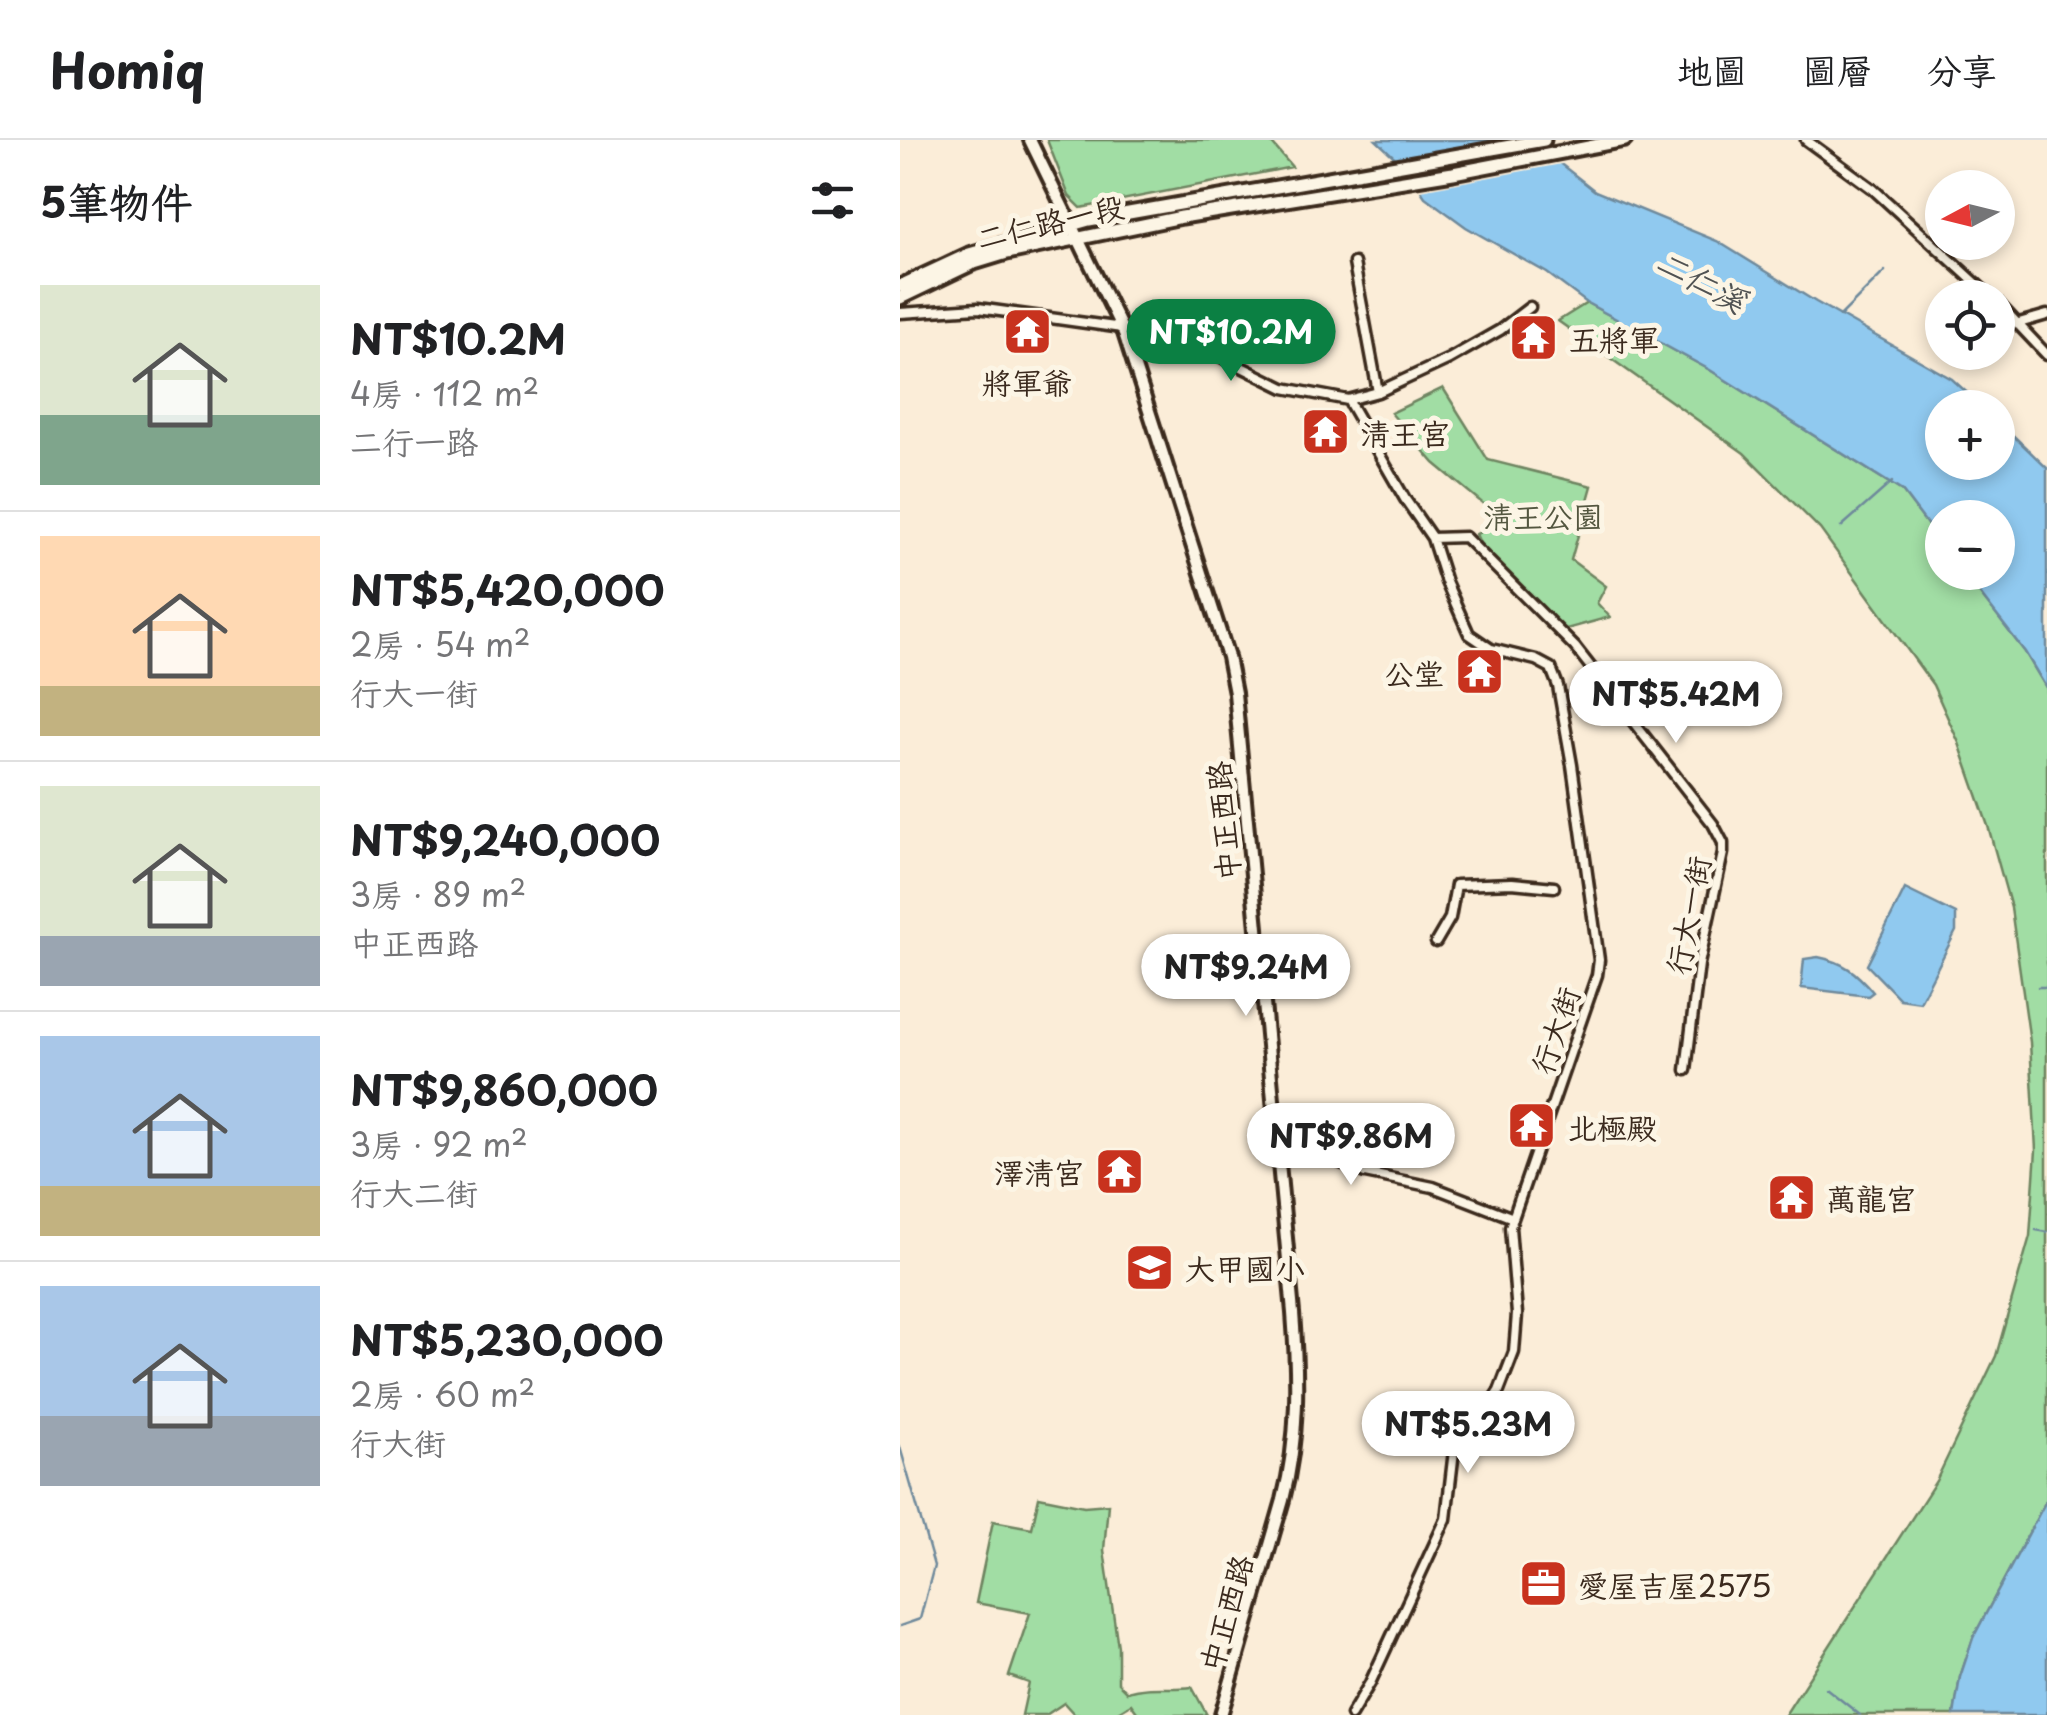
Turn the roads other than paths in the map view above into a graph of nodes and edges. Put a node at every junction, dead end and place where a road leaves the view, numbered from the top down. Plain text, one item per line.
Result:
1 (1030, 140) edge
2 (1544, 140) edge
3 (1625, 140) edge
4 (1808, 141) edge
5 (1073, 232) junction
6 (1354, 263) dead end
7 (1973, 280) edge
8 (900, 286) edge
9 (900, 298) edge
10 (1530, 307) dead end
11 (900, 313) edge
12 (2047, 315) edge
13 (2015, 319) edge
14 (2018, 322) junction
15 (1122, 328) junction
16 (2047, 355) edge
17 (1378, 392) junction
18 (1348, 400) junction
19 (1432, 538) junction
20 (1554, 887) dead end
21 (1436, 942) dead end
22 (1686, 1070) dead end
23 (1278, 1146) junction
24 (1513, 1218) junction
25 (1220, 1715) edge
26 (1351, 1715) edge

1 - 5 street, 中正西路
2 - 5 main road, 二仁路一段
3 - 5 main road, 二仁路一段
4 - 7 street
5 - 8 main road, 二仁路一段
5 - 9 main road, 二仁路一段
5 - 15 street, 中正西路
6 - 17 street
10 - 17 street
11 - 15 street
12 - 14 street
13 - 14 street
14 - 16 street
15 - 18 street
15 - 23 street, 中正西路
17 - 18 street
18 - 19 street, 行大街
19 - 22 street, 行大一街
19 - 24 street, 行大街
20 - 21 street
23 - 24 street
23 - 25 street, 中正西路
24 - 26 street, 行大街

